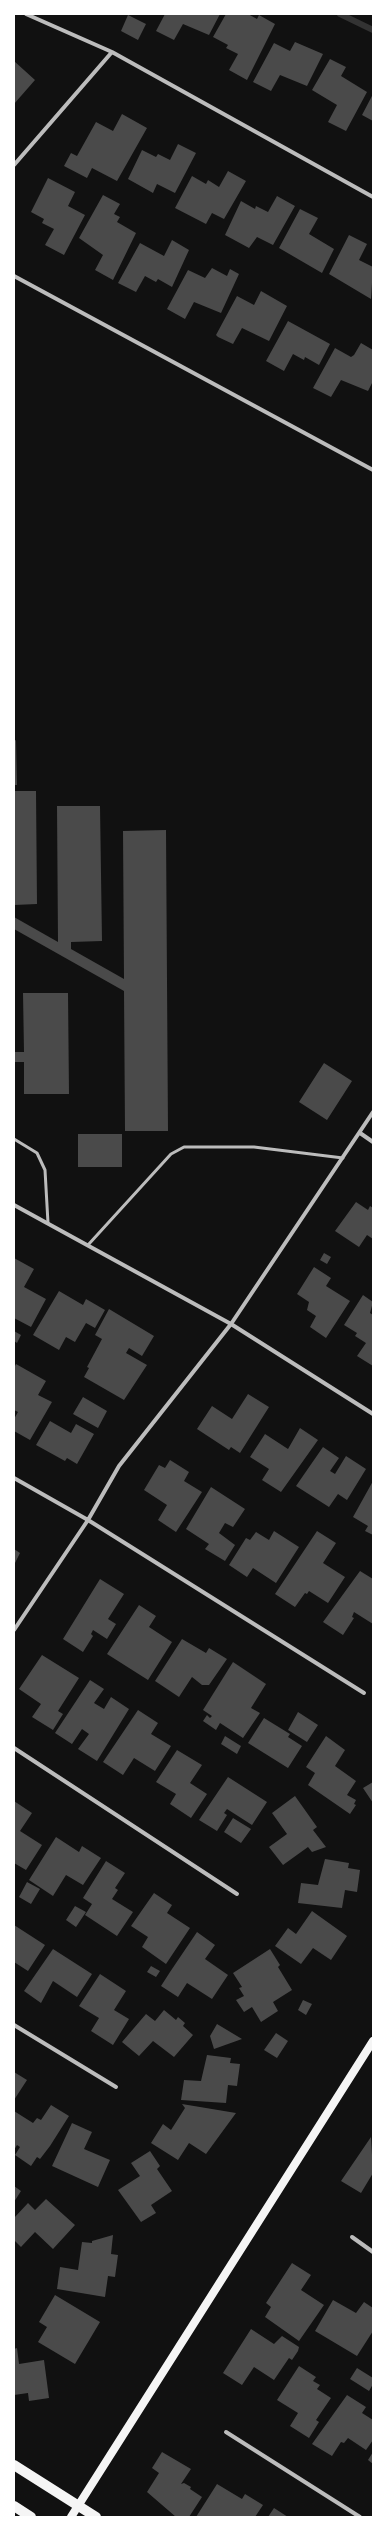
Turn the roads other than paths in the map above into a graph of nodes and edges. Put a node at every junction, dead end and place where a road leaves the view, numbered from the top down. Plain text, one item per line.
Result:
1 (26, 14) edge
2 (112, 52) junction
3 (15, 163) edge
4 (373, 197) edge
5 (14, 276) edge
6 (373, 470) edge
7 (373, 1112) edge
8 (360, 1133) junction
9 (14, 1139) edge
10 (373, 1142) edge
11 (343, 1158) junction
12 (14, 1204) edge
13 (48, 1223) junction
14 (88, 1245) junction
15 (231, 1324) junction
16 (373, 1414) edge
17 (14, 1478) edge
18 (88, 1520) junction
19 (14, 1630) edge
20 (364, 1693) dead end
21 (14, 1748) edge
22 (237, 1894) dead end
23 (14, 2025) edge
24 (373, 2041) edge
25 (116, 2087) dead end
26 (352, 2238) dead end
27 (373, 2252) edge
28 (226, 2432) dead end
29 (14, 2464) edge
30 (14, 2506) edge
31 (78, 2506) junction
32 (32, 2517) edge
33 (71, 2517) edge
34 (96, 2517) edge
35 (360, 2517) edge

1 - 2 street
2 - 3 street
2 - 4 street
5 - 6 street
7 - 8 street
8 - 10 street
8 - 11 street
9 - 13 lane
11 - 14 lane
11 - 15 street
12 - 13 street
13 - 14 street
14 - 15 street
15 - 16 street
15 - 18 street
17 - 18 street
18 - 19 street
18 - 20 street
21 - 22 street
23 - 25 street
24 - 31 main road
26 - 27 street
28 - 35 street
29 - 31 main road
30 - 32 main road
31 - 33 main road
31 - 34 main road

